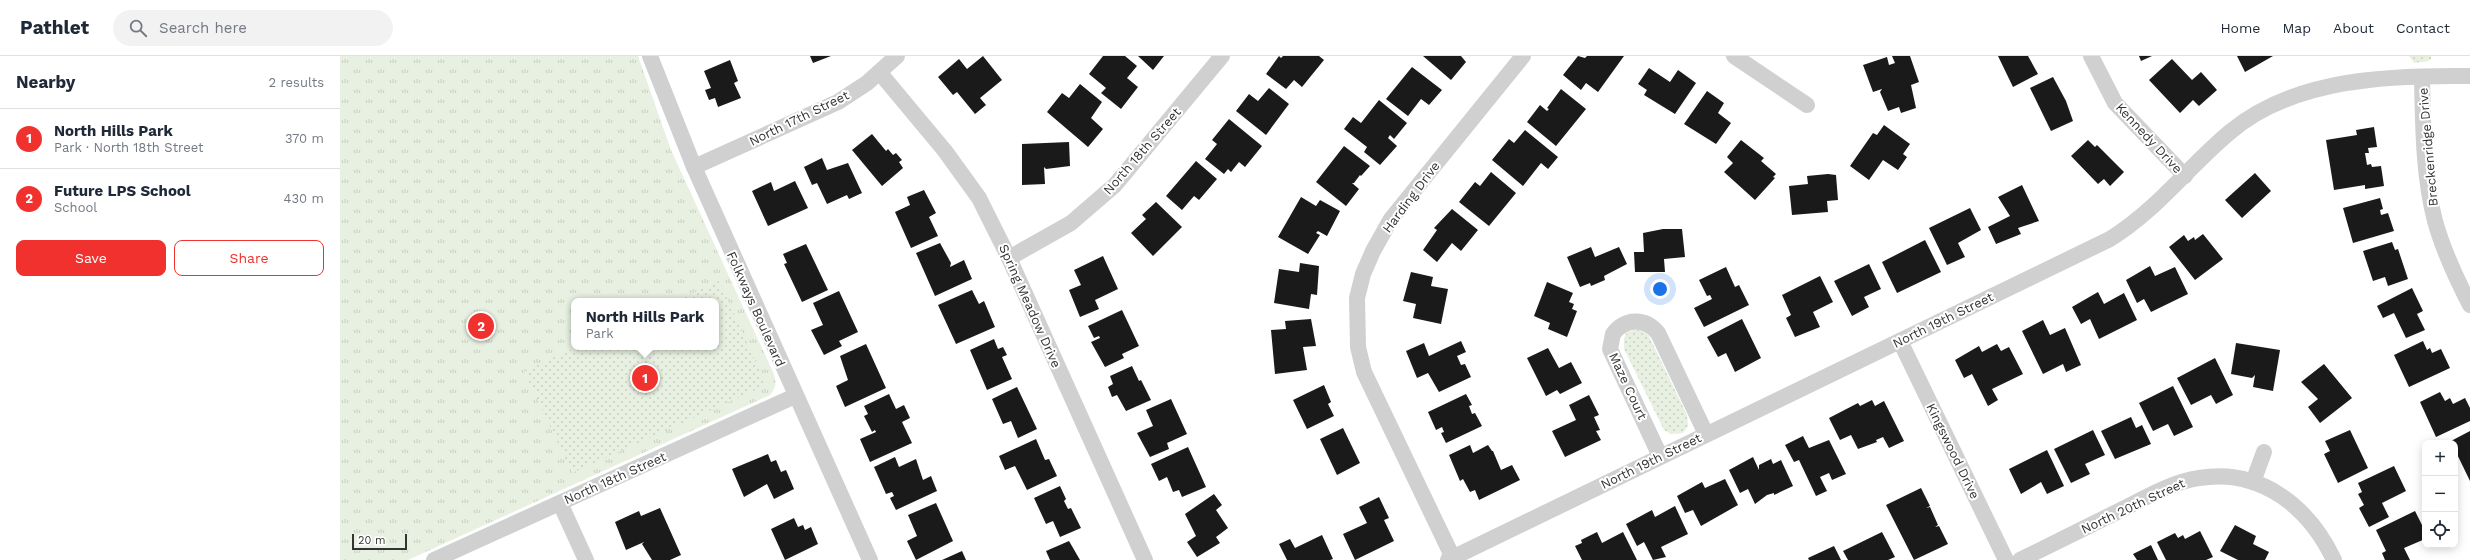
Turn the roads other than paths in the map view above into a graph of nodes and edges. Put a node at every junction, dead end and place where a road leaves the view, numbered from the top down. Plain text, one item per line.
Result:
1 (650, 56) edge
2 (897, 56) edge
3 (1222, 56) edge
4 (1523, 56) edge
5 (1734, 56) edge
6 (2091, 56) edge
7 (880, 72) junction
8 (2470, 76) edge
9 (2422, 78) junction
10 (1807, 105) dead end
11 (694, 167) junction
12 (2185, 176) junction
13 (1009, 258) junction
14 (2470, 305) edge
15 (1900, 341) junction
16 (795, 396) junction
17 (1706, 434) junction
18 (2264, 452) dead end
19 (1660, 456) junction
20 (2253, 482) junction
21 (560, 503) junction
22 (1450, 559) edge
23 (434, 560) edge
24 (586, 560) edge
25 (870, 560) edge
26 (1144, 560) edge
27 (2006, 560) edge
28 (2020, 560) edge
29 (2334, 560) edge

1 - 11 street, Folkways Boulevard
2 - 7 street, North 17th Street
3 - 13 street, North 18th Street
4 - 22 street, Harding Drive
5 - 10 street
6 - 12 street, Kennedy Drive
7 - 11 street, North 17th Street
7 - 13 street, Spring Meadow Drive
8 - 9 street, North 19th Street
9 - 12 street, North 19th Street
9 - 14 street, Breckenridge Drive
11 - 16 street, Folkways Boulevard
12 - 15 street, North 19th Street
13 - 26 street, Spring Meadow Drive
15 - 17 street, North 19th Street
15 - 27 street, Kingswood Drive
16 - 21 street, North 18th Street
16 - 25 street, Folkways Boulevard
17 - 19 street, North 19th Street
17 - 19 street, Maze Court
18 - 20 street
19 - 22 street, North 19th Street
20 - 28 street, North 20th Street
20 - 29 street, North 20th Street
21 - 23 street, North 18th Street
21 - 24 street

